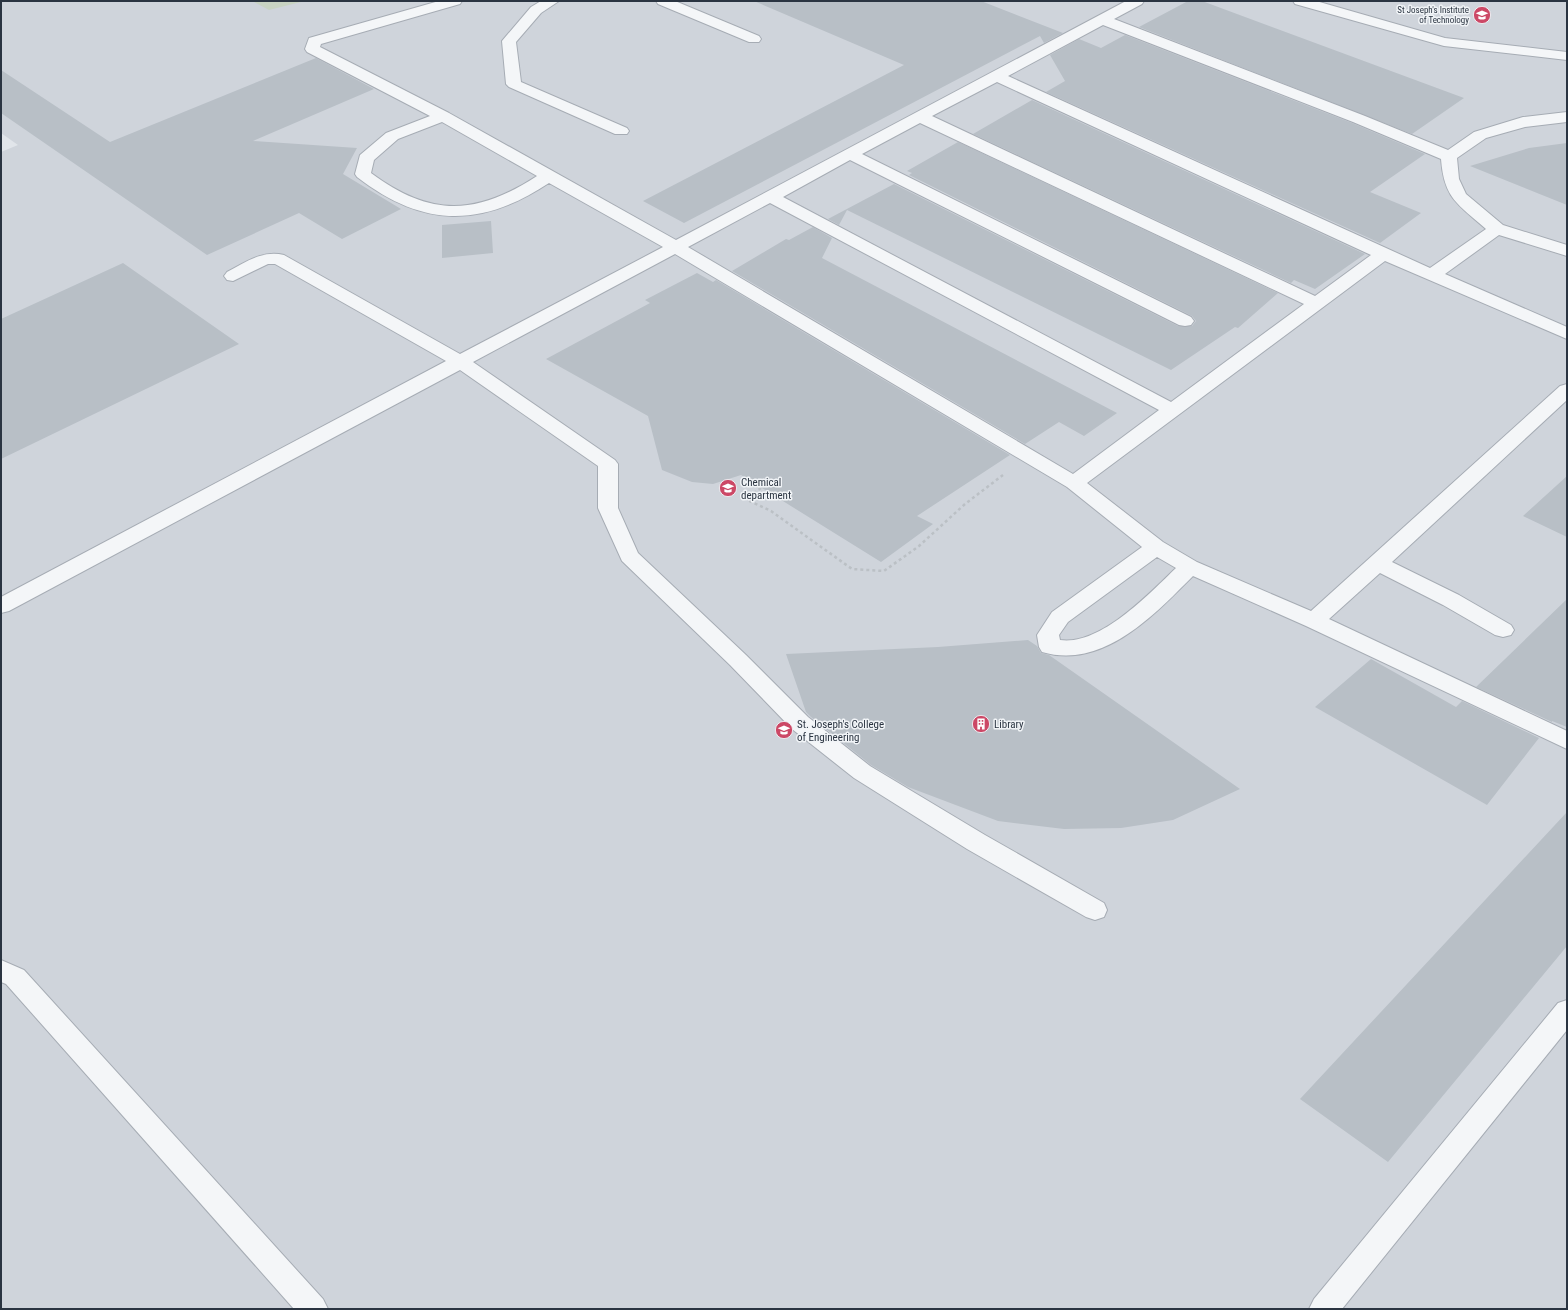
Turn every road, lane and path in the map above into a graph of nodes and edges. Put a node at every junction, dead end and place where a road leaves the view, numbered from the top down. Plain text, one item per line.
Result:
1 (455, 1) edge
2 (552, 1) edge
3 (663, 1) edge
4 (1138, 1) edge
5 (1300, 1) edge
6 (1104, 20) junction
7 (754, 39) dead end
8 (1567, 56) edge
9 (996, 76) junction
10 (443, 116) junction
11 (921, 116) junction
12 (1567, 116) edge
13 (621, 131) dead end
14 (850, 154) junction
15 (1449, 156) junction
16 (548, 176) junction
17 (771, 197) junction
18 (1497, 229) junction
19 (676, 247) junction
20 (1567, 251) edge
21 (1383, 254) junction
22 (1432, 275) junction
23 (233, 276) dead end
24 (1317, 302) junction
25 (1185, 321) dead end
26 (1567, 334) edge
27 (461, 362) junction
28 (1565, 394) edge
29 (1173, 410) junction
30 (1051, 469) junction
31 (1074, 483) junction
32 (761, 488) dead end
33 (1156, 547) junction
34 (1377, 563) junction
35 (1190, 566) junction
36 (1, 606) edge
37 (1314, 622) junction
38 (1504, 630) dead end
39 (1567, 741) edge
40 (1096, 910) dead end
41 (1, 970) edge
42 (1567, 1011) edge
43 (313, 1309) edge
44 (1324, 1309) edge

1 - 10 lane
2 - 13 lane
3 - 7 lane
4 - 6 lane
5 - 8 lane
6 - 9 lane
6 - 15 lane
9 - 11 lane
9 - 21 lane
10 - 16 lane
10 - 16 lane
11 - 14 lane
11 - 24 lane
12 - 15 lane
14 - 17 lane
14 - 25 lane
15 - 18 lane
16 - 19 lane
17 - 19 lane
17 - 29 lane
18 - 20 lane
18 - 22 lane
19 - 27 lane
19 - 30 lane
21 - 22 lane
21 - 24 lane
22 - 26 lane
23 - 27 lane
24 - 29 lane
27 - 36 lane
27 - 40 lane
28 - 34 lane
29 - 31 lane
30 - 31 lane
30 - 32 path
31 - 33 lane
33 - 35 lane
33 - 35 lane
34 - 37 lane
34 - 38 lane
35 - 37 lane
37 - 39 lane
41 - 43 lane
42 - 44 lane

